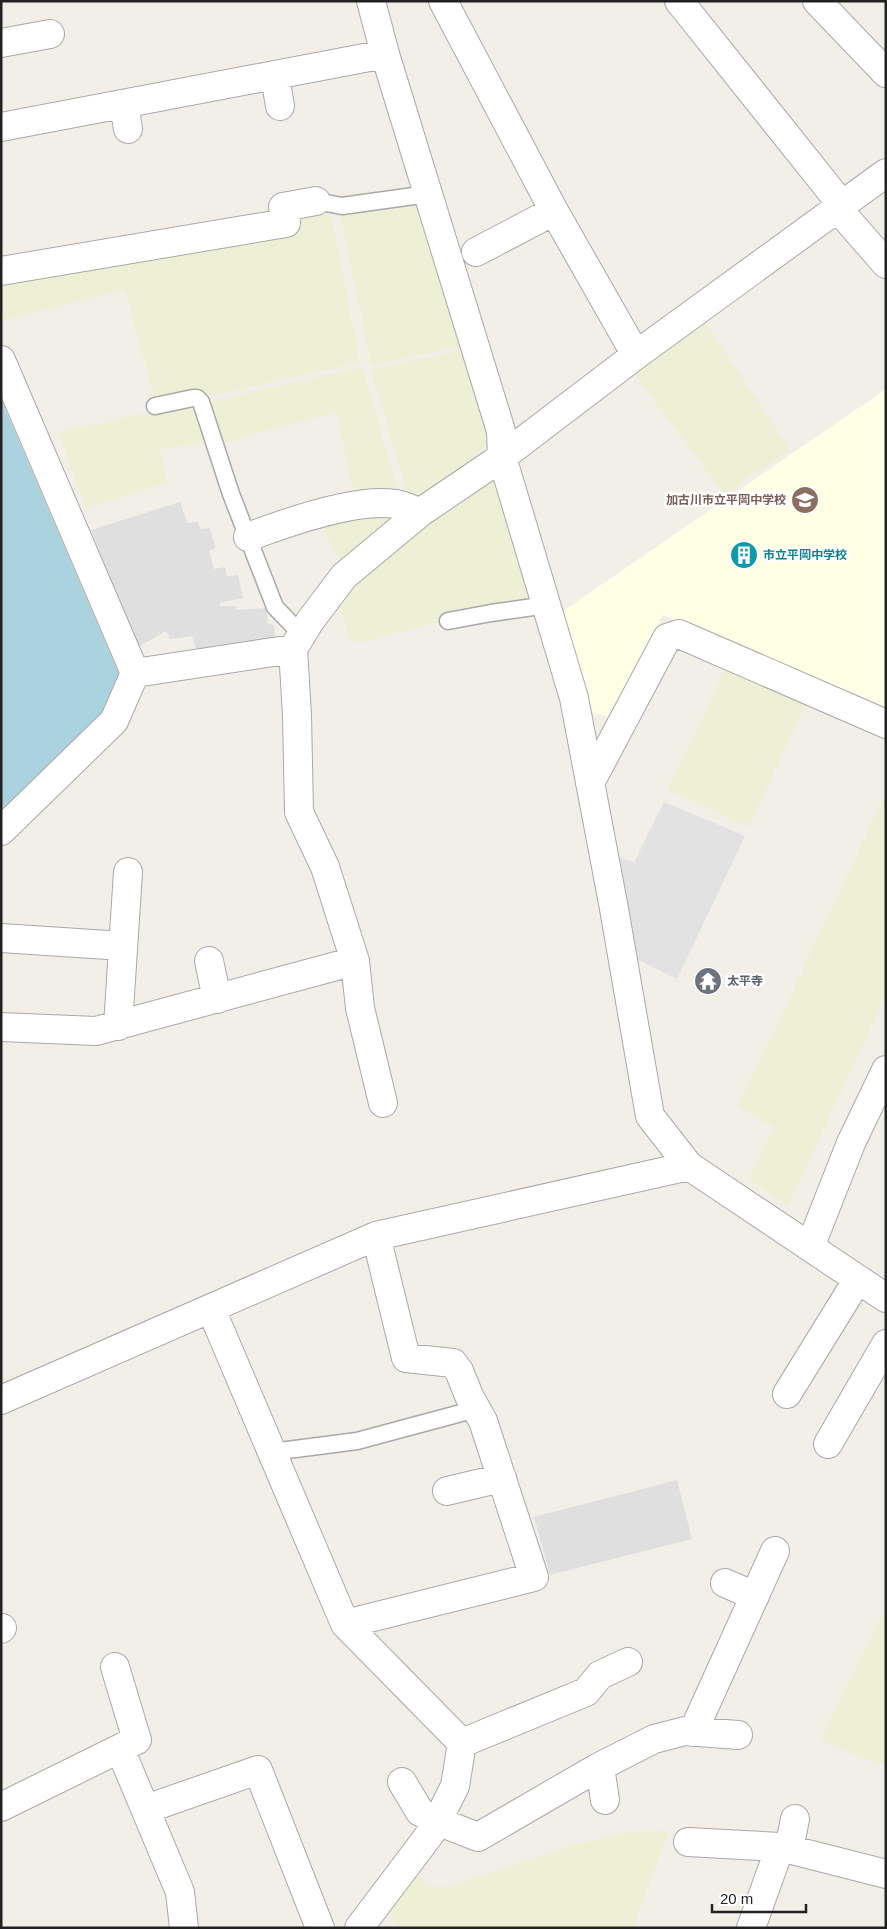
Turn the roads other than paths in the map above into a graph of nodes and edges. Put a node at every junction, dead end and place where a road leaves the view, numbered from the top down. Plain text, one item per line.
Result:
1 (371, 1) edge
2 (443, 1) edge
3 (679, 1) edge
4 (817, 1) edge
5 (50, 34) dead end
6 (1, 43) edge
7 (385, 54) junction
8 (886, 73) edge
9 (274, 76) junction
10 (280, 106) dead end
11 (1, 127) edge
12 (886, 173) edge
13 (428, 194) junction
14 (316, 201) joint
15 (840, 207) junction
16 (554, 211) junction
17 (476, 252) dead end
18 (886, 264) edge
19 (1, 271) edge
20 (636, 355) junction
21 (1, 360) edge
22 (155, 406) dead end
23 (502, 457) junction
24 (421, 512) junction
25 (248, 537) junction
26 (547, 605) junction
27 (448, 621) dead end
28 (298, 642) junction
29 (135, 673) junction
30 (886, 724) edge
31 (590, 783) junction
32 (1, 831) edge
33 (128, 872) dead end
34 (1, 938) edge
35 (123, 946) junction
36 (355, 961) junction
37 (209, 962) dead end
38 (217, 999) junction
39 (118, 1026) junction
40 (1, 1027) edge
41 (886, 1070) edge
42 (383, 1103) dead end
43 (689, 1166) junction
44 (376, 1236) junction
45 (810, 1247) junction
46 (858, 1280) junction
47 (886, 1298) edge
48 (211, 1309) junction
49 (886, 1344) edge
50 (787, 1394) dead end
51 (2, 1396) edge
52 (476, 1409) junction
53 (828, 1444) dead end
54 (272, 1452) junction
55 (502, 1478) junction
56 (447, 1491) dead end
57 (775, 1551) dead end
58 (725, 1583) dead end
59 (754, 1596) junction
60 (345, 1624) junction
61 (628, 1662) dead end
62 (115, 1667) dead end
63 (693, 1732) junction
64 (738, 1735) dead end
65 (462, 1743) junction
66 (120, 1749) junction
67 (600, 1767) junction
68 (402, 1782) dead end
69 (605, 1800) dead end
70 (1, 1807) edge
71 (146, 1810) junction
72 (795, 1819) dead end
73 (436, 1821) junction
74 (688, 1842) dead end
75 (784, 1848) junction
76 (886, 1874) edge
77 (184, 1928) edge
78 (320, 1928) edge
79 (359, 1928) edge
80 (750, 1928) edge

1 - 7 street
2 - 16 street
3 - 15 street
4 - 8 street
5 - 6 street
7 - 9 street
7 - 13 street
9 - 10 street
9 - 11 street
12 - 15 street
13 - 14 lane
13 - 23 street
14 - 19 street
15 - 18 street
15 - 20 street
16 - 17 street
16 - 20 street
20 - 23 street
21 - 29 street
22 - 25 lane
23 - 24 street
23 - 26 street
24 - 25 street
24 - 28 street
25 - 28 lane
26 - 27 lane
26 - 31 street
28 - 29 street
28 - 36 street
29 - 32 street
30 - 31 street
31 - 43 street
33 - 35 street
34 - 35 street
35 - 39 street
36 - 38 street
36 - 42 street
37 - 38 street
38 - 39 street
39 - 40 street
41 - 45 street
43 - 44 street
43 - 45 street
44 - 48 street
44 - 52 street
45 - 46 street
46 - 47 street
46 - 50 street
48 - 51 street
48 - 54 street
49 - 53 street
52 - 54 lane
52 - 55 street
54 - 60 street
55 - 56 street
55 - 60 street
57 - 59 street
58 - 59 street
59 - 63 street
60 - 65 street
61 - 65 street
62 - 66 street
63 - 64 street
63 - 67 street
65 - 73 street
66 - 70 street
66 - 71 street
67 - 69 street
67 - 73 street
68 - 73 street
71 - 77 street
71 - 78 street
72 - 75 street
73 - 79 street
74 - 75 street
75 - 76 street
75 - 80 street

